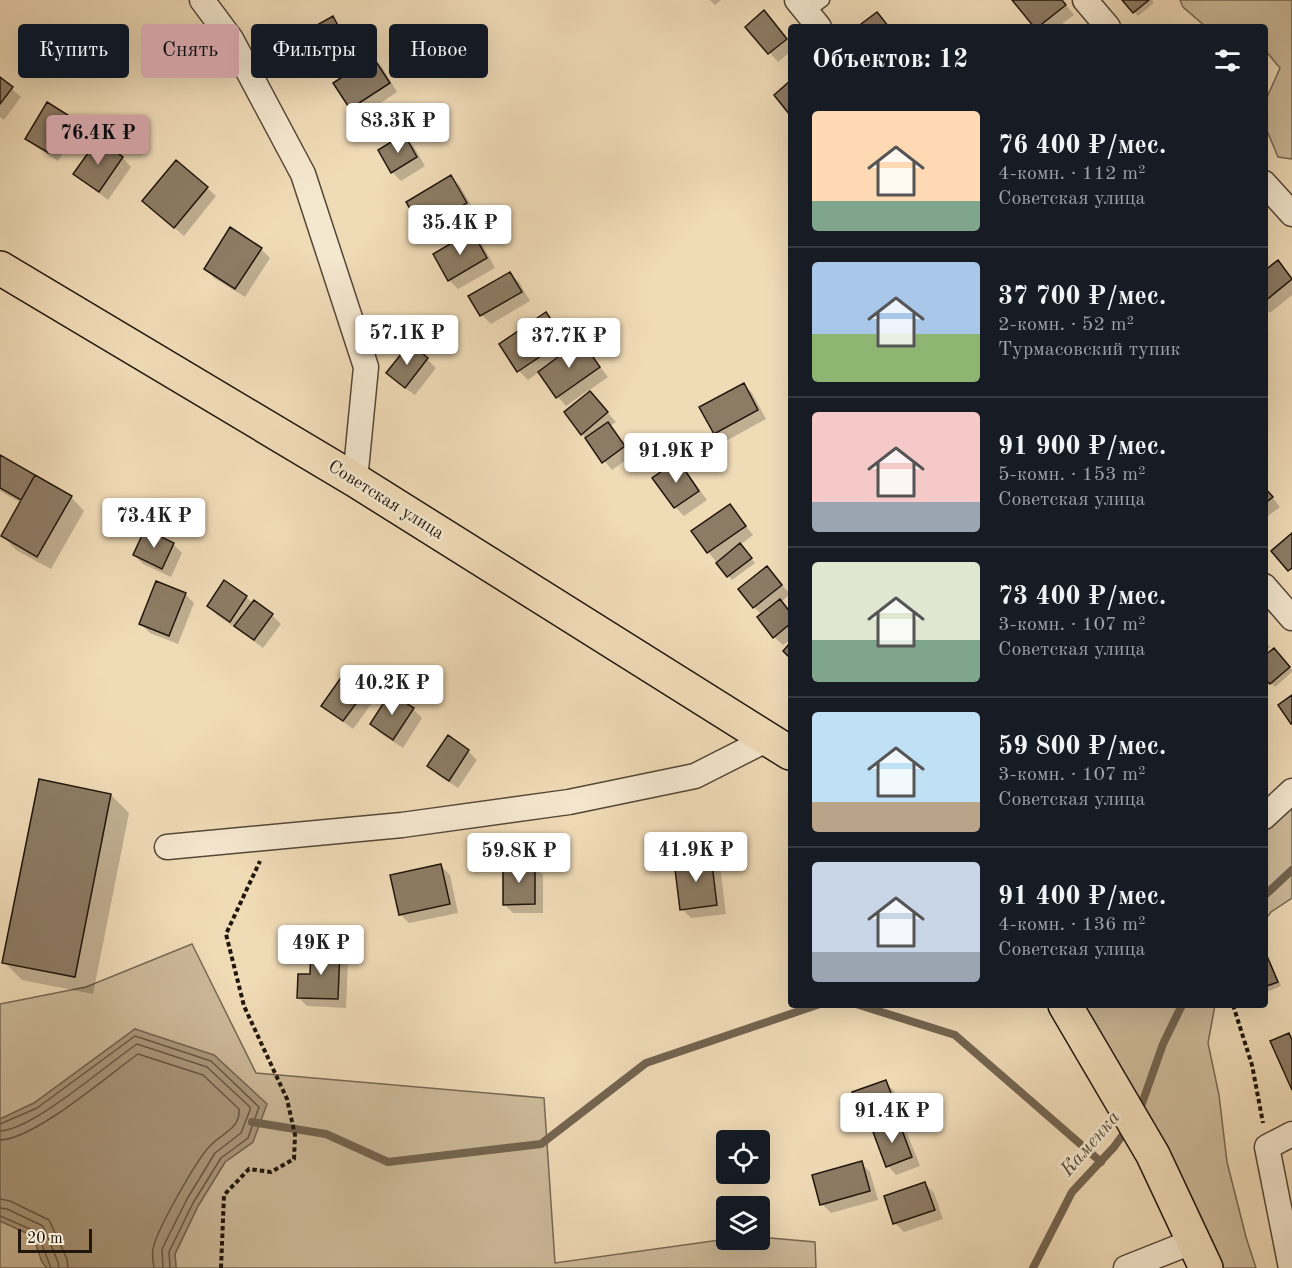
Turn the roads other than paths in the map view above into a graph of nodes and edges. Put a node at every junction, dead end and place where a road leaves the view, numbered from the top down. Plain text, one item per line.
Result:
1 (202, 0) edge
2 (1084, 0) edge
3 (1105, 24) edge
4 (1268, 187) edge
5 (1292, 214) edge
6 (0, 268) edge
7 (355, 480) junction
8 (1268, 591) edge
9 (1292, 618) edge
10 (779, 746) edge
11 (1292, 791) edge
12 (1268, 813) edge
13 (167, 848) dead end
14 (1067, 1008) edge
15 (1292, 1134) edge
16 (1200, 1254) edge
17 (1126, 1268) edge
18 (1291, 1268) edge

1 - 7 street
2 - 3 street
4 - 5 street
6 - 7 main road, Советская улица
7 - 10 main road, Советская улица
8 - 9 street
10 - 13 street, Советская улица
11 - 12 street
14 - 16 main road
15 - 18 street
16 - 17 street

